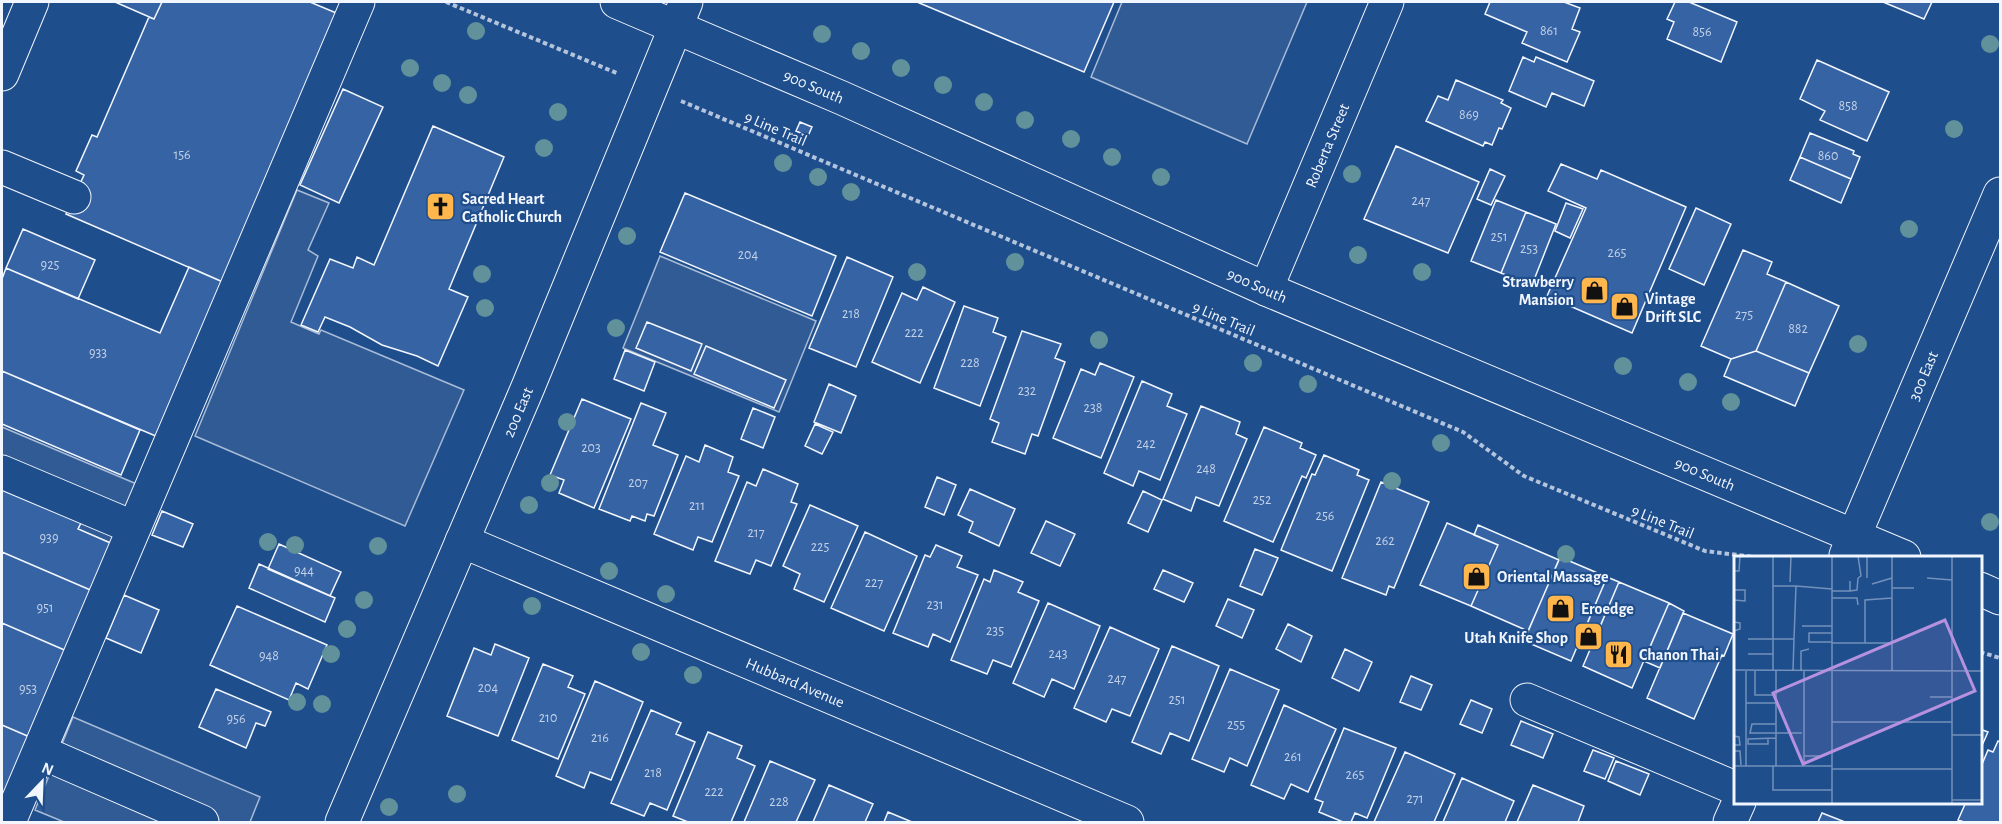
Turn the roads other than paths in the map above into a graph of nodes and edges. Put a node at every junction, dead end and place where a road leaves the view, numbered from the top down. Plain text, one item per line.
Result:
1 (32, 2) edge
2 (358, 2) edge
3 (617, 2) edge
4 (1380, 4) edge
5 (681, 14) edge
6 (10, 28) edge
7 (2, 74) edge
8 (2, 167) edge
9 (2001, 194) edge
10 (74, 197) dead end
11 (1266, 289) junction
12 (2, 472) edge
13 (118, 521) dead end
14 (462, 541) junction
15 (1850, 546) edge
16 (1899, 556) edge
17 (1981, 590) edge
18 (2001, 598) edge
19 (1527, 700) dead end
20 (41, 752) junction
21 (1734, 788) edge
22 (1738, 803) edge
23 (9, 822) edge
24 (202, 822) edge
25 (342, 822) edge
26 (1127, 822) edge
27 (1730, 822) edge

1 - 6 street
2 - 20 street
3 - 5 street, 900 South
4 - 11 street, Roberta Street
5 - 11 street, 900 South
5 - 14 street, 200 East
6 - 7 street
8 - 10 street
9 - 15 street, 300 East
11 - 15 street, 900 South
12 - 13 street
14 - 25 street, 200 East
14 - 26 street, Hubbard Avenue
15 - 16 street, 900 South
17 - 18 street
19 - 21 street
20 - 23 street
20 - 24 street
22 - 27 street

